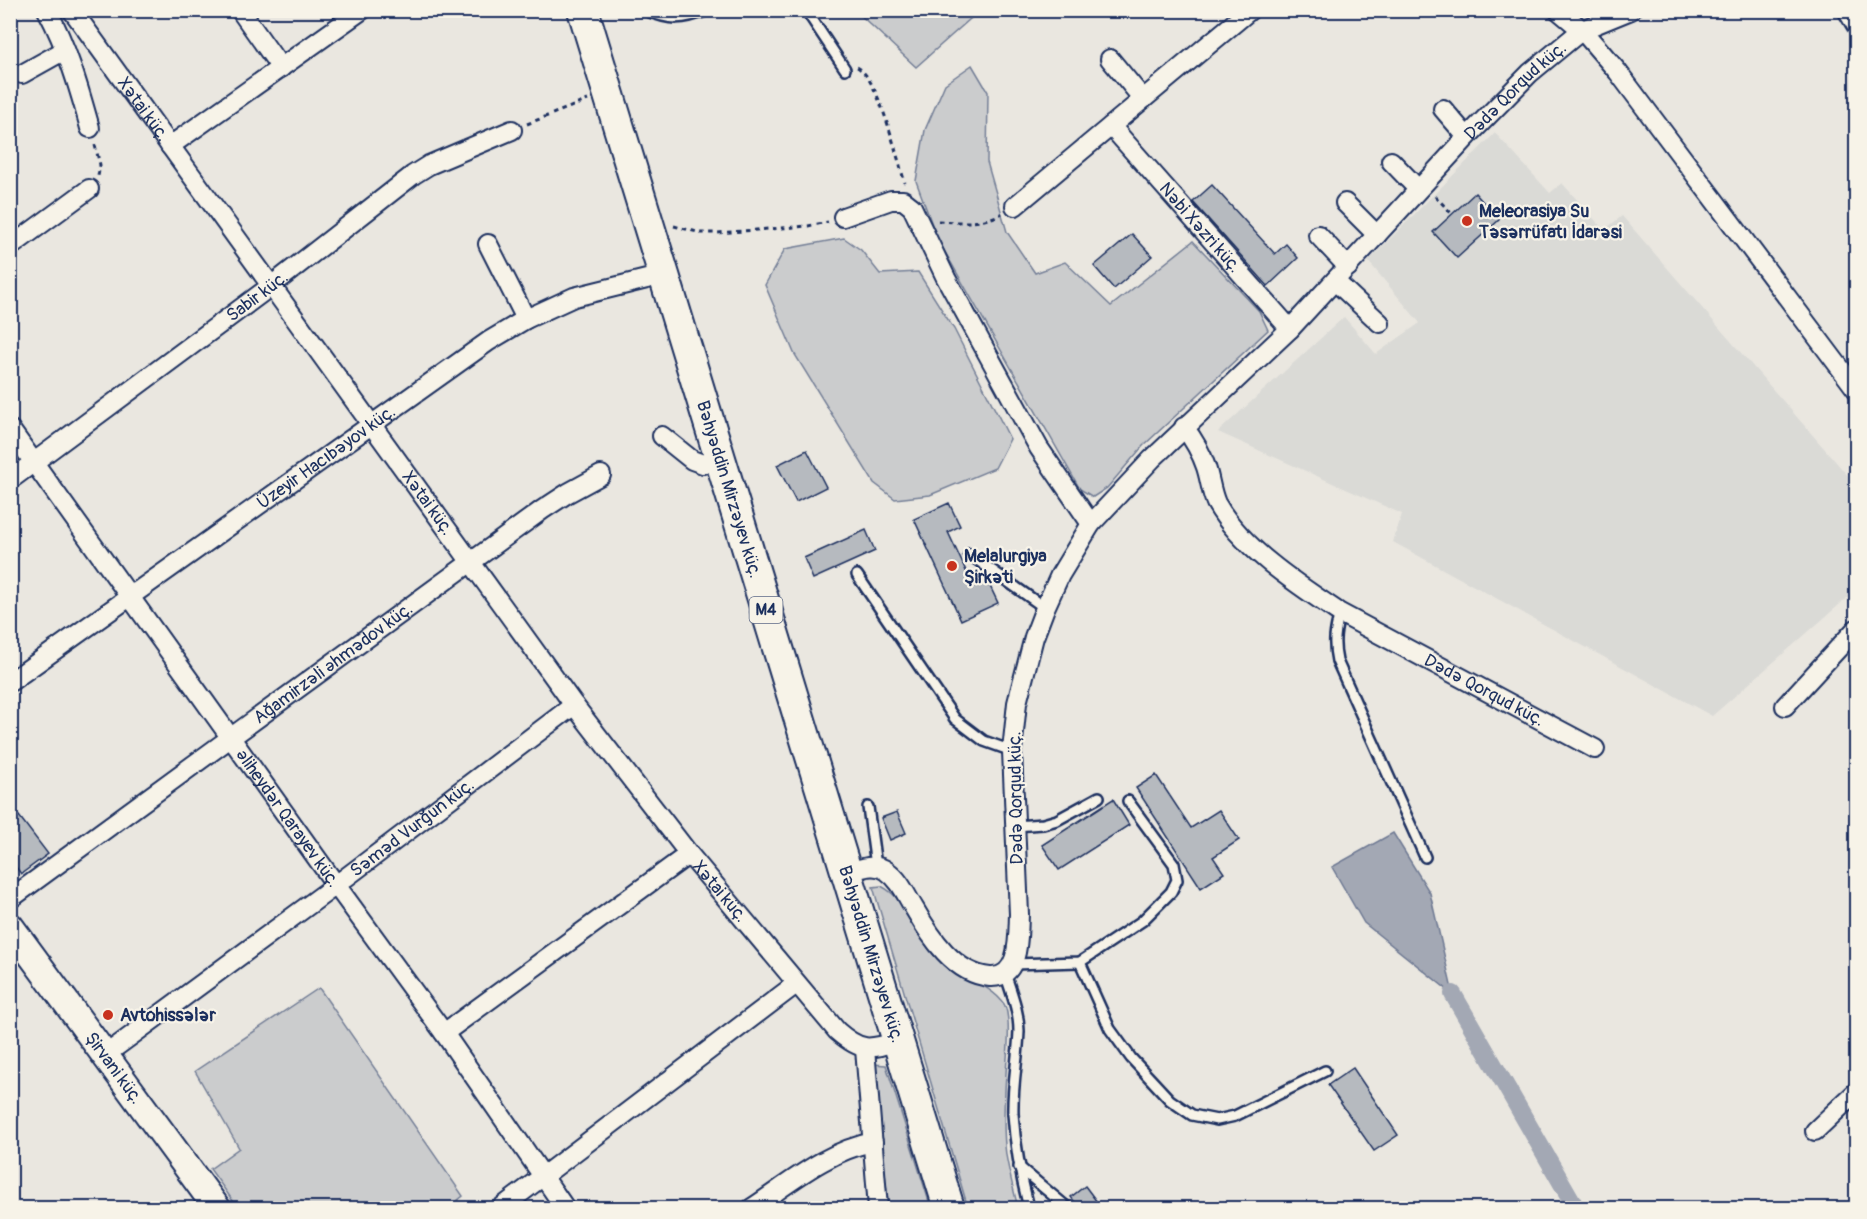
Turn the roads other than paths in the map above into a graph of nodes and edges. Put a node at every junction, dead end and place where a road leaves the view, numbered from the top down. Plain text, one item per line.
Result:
1 (47, 10) edge
2 (72, 10) edge
3 (240, 10) edge
4 (583, 10) edge
5 (645, 10) edge
6 (708, 10) edge
7 (806, 10) edge
8 (1250, 10) edge
9 (1558, 10) edge
10 (1595, 10) edge
11 (1631, 10) edge
12 (362, 11) edge
13 (1582, 30) junction
14 (65, 50) junction
15 (1110, 60) dead end
16 (843, 67) road end
17 (280, 68) junction
18 (22, 74) dead end
19 (1143, 99) junction
20 (1443, 109) dead end
21 (1111, 126) junction
22 (90, 128) road end
23 (512, 130) road end
24 (1467, 137) junction
25 (170, 146) junction
26 (1391, 161) dead end
27 (1421, 186) junction
28 (89, 189) road end
29 (1345, 203) dead end
30 (1015, 206) road end
31 (843, 217) road end
32 (1318, 235) dead end
33 (1377, 235) junction
34 (488, 244) dead end
35 (10, 247) edge
36 (1348, 267) junction
37 (663, 275) junction
38 (1335, 281) junction
39 (271, 286) junction
40 (526, 319) junction
41 (1380, 323) dead end
42 (1290, 329) junction
43 (1857, 389) edge
44 (372, 426) junction
45 (1184, 427) junction
46 (10, 429) edge
47 (662, 436) dead end
48 (720, 461) junction
49 (35, 462) junction
50 (601, 476) dead end
51 (10, 480) edge
52 (1092, 524) junction
53 (969, 554) dead end
54 (471, 563) junction
55 (857, 575) dead end
56 (131, 597) junction
57 (1045, 608) junction
58 (1340, 613) junction
59 (1857, 629) edge
60 (10, 682) edge
61 (573, 705) junction
62 (1785, 705) dead end
63 (231, 737) junction
64 (1595, 749) dead end
65 (1012, 751) junction
66 (1099, 797) dead end
67 (1128, 801) dead end
68 (868, 807) dead end
69 (1015, 826) junction
70 (689, 854) junction
71 (1425, 857) dead end
72 (876, 866) junction
73 (847, 872) junction
74 (336, 885) junction
75 (10, 899) edge
76 (10, 926) edge
77 (1080, 962) junction
78 (1009, 969) junction
79 (796, 984) junction
80 (444, 1032) junction
81 (898, 1041) junction
82 (865, 1049) junction
83 (105, 1055) junction
84 (1325, 1071) dead end
85 (1857, 1092) edge
86 (1815, 1131) dead end
87 (873, 1142) junction
88 (1019, 1167) junction
89 (543, 1176) junction
90 (212, 1206) edge
91 (501, 1209) edge
92 (565, 1209) edge
93 (752, 1209) edge
94 (878, 1209) edge
95 (949, 1209) edge
96 (1029, 1209) edge
97 (1068, 1209) edge

1 - 14 street
2 - 25 street, Xətai küç.
3 - 17 street
4 - 37 highway, Bəhyəddin Mirzəyev küç. / M4
5 - 6 lane
7 - 16 lane
8 - 19 street
9 - 13 street
10 - 13 street
11 - 13 street
12 - 17 street
13 - 24 street, Dədə Qorqud küç.
13 - 43 street, Dədə Qorqud küç.
14 - 18 street
14 - 22 street
15 - 19 street
17 - 25 street
19 - 21 street
20 - 24 street
21 - 30 street
21 - 42 street, Nəbi Xəzri küç.
23 - 39 street, Sabir küç.
24 - 27 street, Dədə Qorqud küç.
25 - 39 street, Xətai küç.
26 - 27 street
27 - 33 street, Dədə Qorqud küç.
28 - 35 street
29 - 33 street
31 - 52 street
32 - 36 street
33 - 36 street, Dədə Qorqud küç.
34 - 40 street
36 - 38 street, Dədə Qorqud küç.
37 - 40 street, Üzeyir Hacıbəyov küç.
37 - 48 highway, Bəhyəddin Mirzəyev küç. / M4
38 - 41 street
38 - 42 street, Dədə Qorqud küç.
39 - 44 street, Xətai küç.
39 - 49 street, Sabir küç.
40 - 44 street, Üzeyir Hacıbəyov küç.
42 - 45 street, Dədə Qorqud küç.
44 - 54 street, Xətai küç.
44 - 56 street, Üzeyir Hacıbəyov küç.
45 - 52 street, Dədə Qorqud küç.
45 - 58 street, Dədə Qorqud küç.
46 - 49 street, Əliheydər Qarayev küç.
47 - 48 street
48 - 73 highway, Bəhyəddin Mirzəyev küç. / M4
49 - 51 street, Sabir küç.
49 - 56 street, Əliheydər Qarayev küç.
50 - 54 street, Ağamirzəli Əhmədov küç.
52 - 57 street, Dədə Qorqud küç.
53 - 57 lane
54 - 61 street, Xətai küç.
54 - 63 street, Ağamirzəli Əhmədov küç.
55 - 65 lane
56 - 60 street, Üzeyir Hacıbəyov küç.
56 - 63 street, Əliheydər Qarayev küç.
57 - 65 street, Dədə Qorqud küç.
58 - 64 street, Dədə Qorqud küç.
58 - 71 lane
59 - 62 street
61 - 70 street, Xətai küç.
61 - 74 street, Səməd Vurğun küç.
63 - 74 street, Əliheydər Qarayev küç.
63 - 75 street, Ağamirzəli Əhmədov küç.
65 - 69 street, Dədə Qorqud küç.
66 - 69 lane
67 - 77 lane
68 - 72 lane
69 - 78 street, Dədə Qorqud küç.
70 - 79 street, Xətai küç.
70 - 80 street
72 - 73 street
72 - 78 street
73 - 81 highway, Bəhyəddin Mirzəyev küç. / M4
74 - 80 street, Əliheydər Qarayev küç.
74 - 83 street, Səməd Vurğun küç.
76 - 83 main road, Şirvani küç.
77 - 78 lane
77 - 84 lane
78 - 88 lane
79 - 82 street, Xətai küç.
79 - 89 street
80 - 89 street, Əliheydər Qarayev küç.
81 - 82 street
81 - 95 highway, Bəhyəddin Mirzəyev küç. / M4
82 - 87 street
83 - 90 main road, Şirvani küç.
85 - 86 street
87 - 93 street
87 - 94 street
88 - 96 lane
88 - 97 lane
89 - 91 street
89 - 92 street, Əliheydər Qarayev küç.

